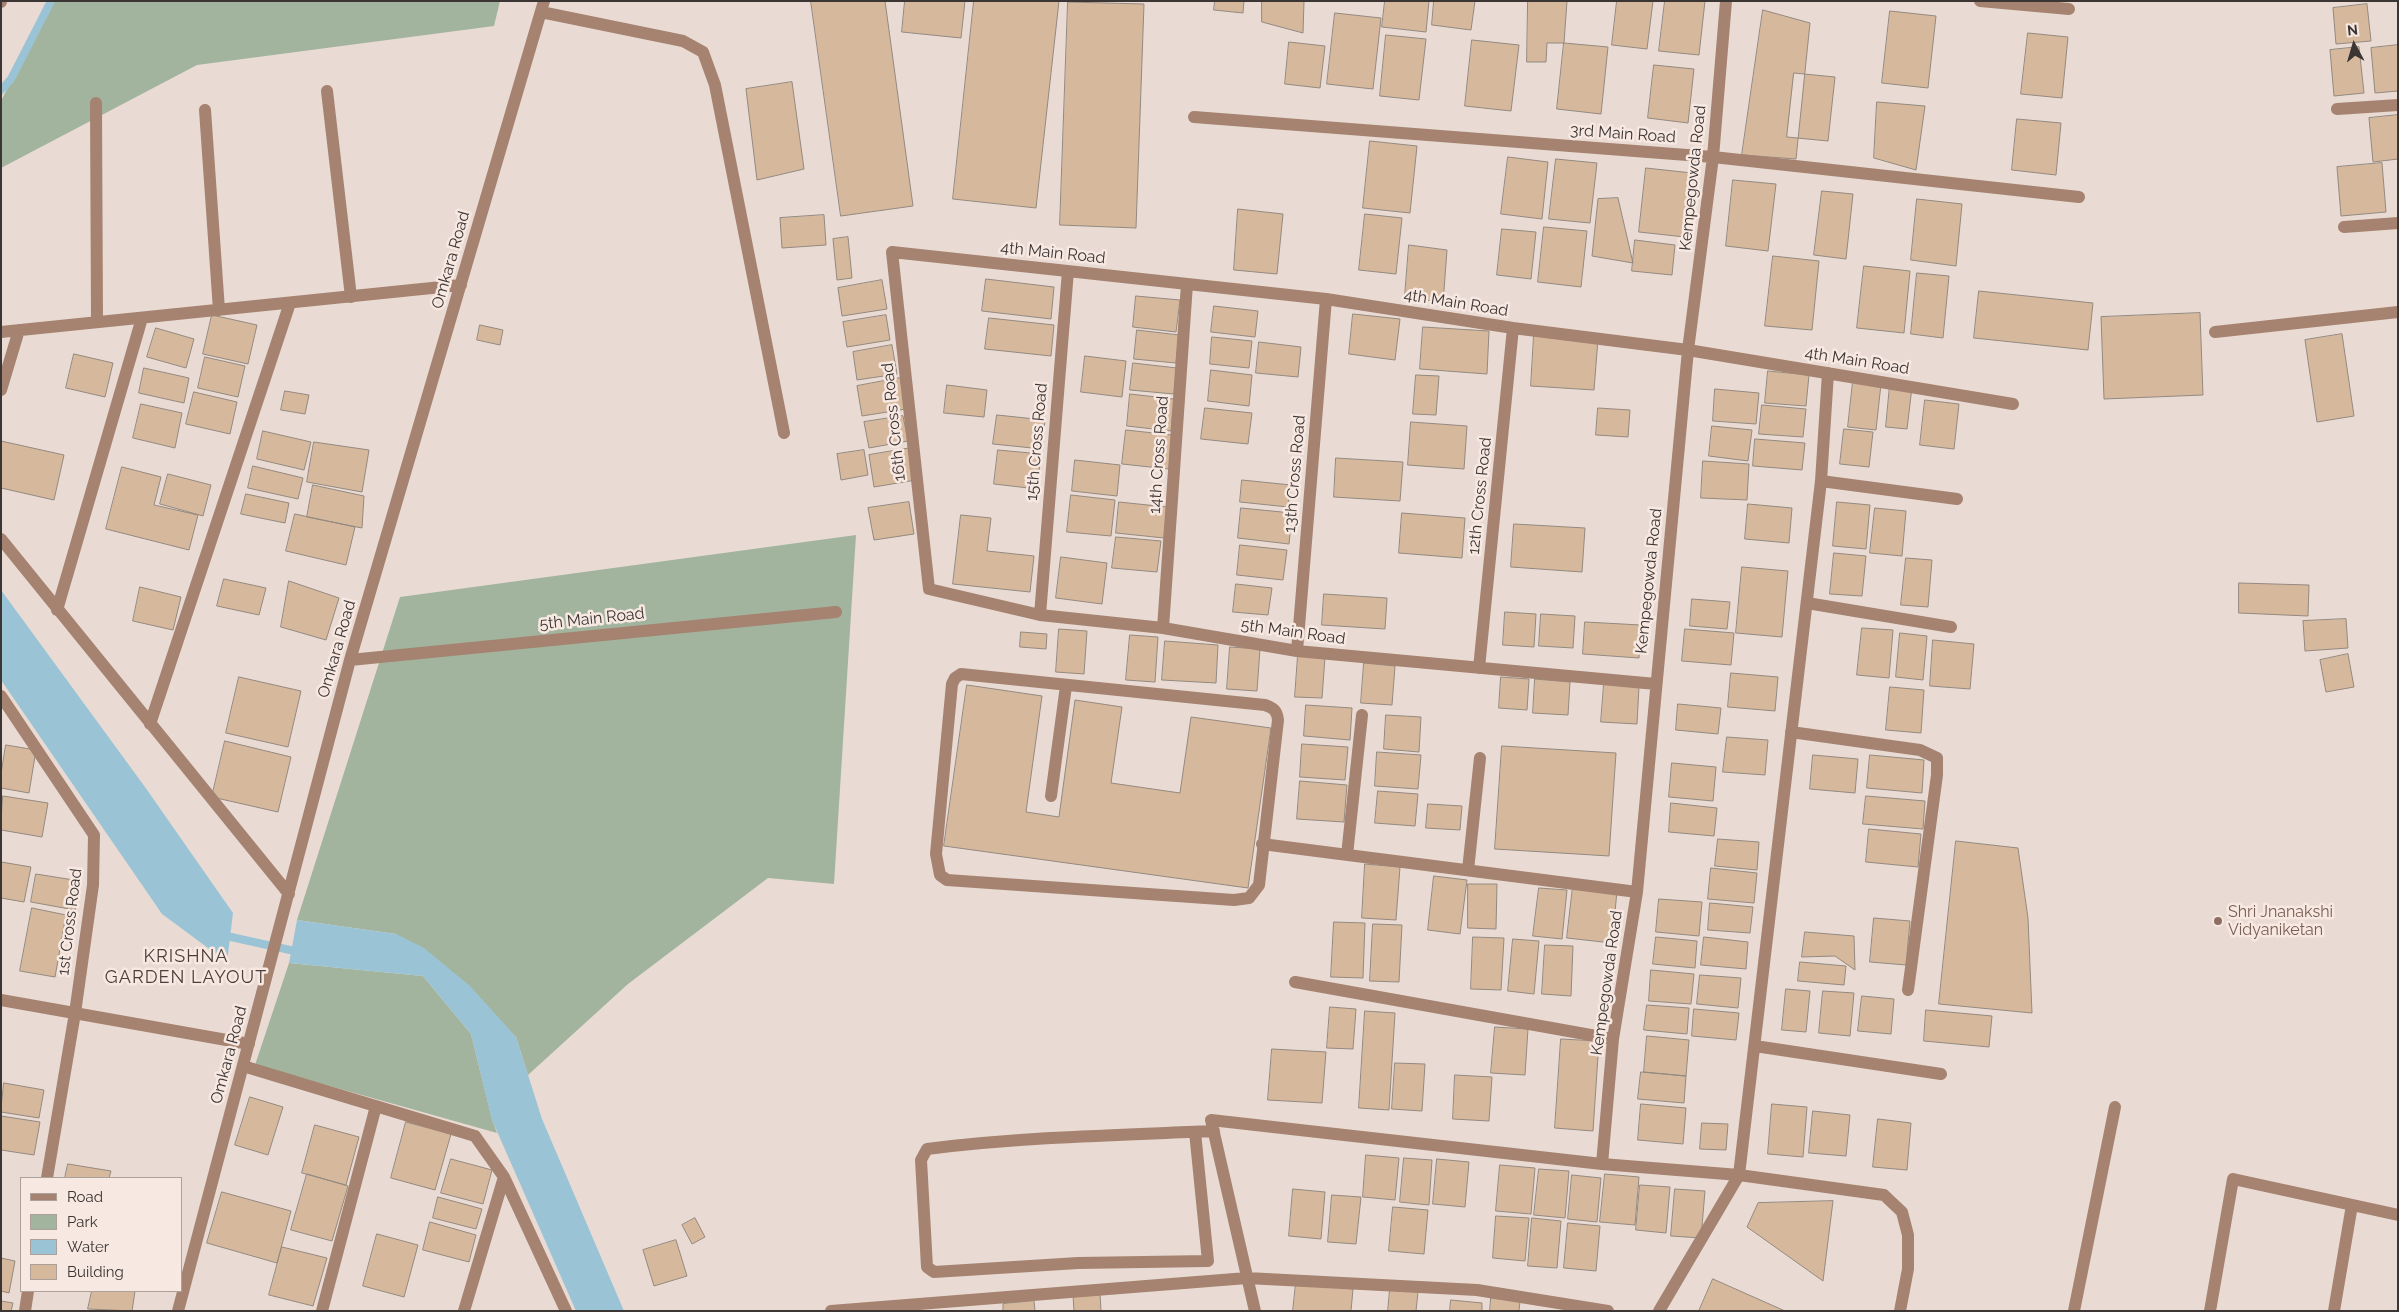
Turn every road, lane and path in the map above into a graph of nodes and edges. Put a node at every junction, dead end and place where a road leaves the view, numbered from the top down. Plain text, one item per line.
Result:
1 (1726, 1) edge
2 (1980, 1) edge
3 (542, 7) edge
4 (2069, 9) dead end
5 (327, 91) dead end
6 (96, 103) dead end
7 (2398, 105) edge
8 (2337, 109) dead end
9 (205, 110) dead end
10 (1194, 117) dead end
11 (1713, 157) junction
12 (2079, 197) dead end
13 (2398, 223) edge
14 (2344, 227) dead end
15 (892, 252) joint
16 (1068, 271) junction
17 (1187, 284) junction
18 (461, 285) junction
19 (351, 296) junction
20 (1326, 299) junction
21 (290, 303) junction
22 (219, 310) junction
23 (2398, 312) edge
24 (142, 318) junction
25 (97, 322) junction
26 (1513, 328) junction
27 (18, 330) junction
28 (1, 332) edge
29 (2215, 332) dead end
30 (1688, 350) junction
31 (1828, 373) junction
32 (1, 390) edge
33 (2013, 404) dead end
34 (784, 434) dead end
35 (1821, 480) junction
36 (1957, 499) dead end
37 (1, 539) edge
38 (929, 589) joint
39 (1807, 603) junction
40 (57, 610) junction
41 (836, 612) dead end
42 (1040, 615) junction
43 (1951, 627) dead end
44 (1163, 628) junction
45 (1297, 651) junction
46 (350, 660) junction
47 (1479, 668) junction
48 (1656, 684) junction
49 (1066, 686) junction
50 (1, 696) edge
51 (1362, 715) dead end
52 (150, 724) junction
53 (1791, 732) junction
54 (1480, 758) dead end
55 (1051, 796) dead end
56 (1262, 844) junction
57 (1347, 855) junction
58 (1468, 870) junction
59 (1637, 892) junction
60 (289, 894) junction
61 (1295, 982) dead end
62 (1908, 990) dead end
63 (1, 1000) edge
64 (75, 1013) junction
65 (1613, 1039) junction
66 (249, 1044) junction
67 (1755, 1046) junction
68 (243, 1066) junction
69 (1941, 1074) dead end
70 (376, 1106) junction
71 (2115, 1108) dead end
72 (1214, 1131) junction
73 (1195, 1132) junction
74 (1602, 1164) junction
75 (1739, 1175) junction
76 (47, 1177) edge
77 (504, 1178) junction
78 (2352, 1205) junction
79 (2398, 1215) edge
80 (1247, 1278) junction
81 (28, 1292) edge
82 (25, 1311) edge
83 (178, 1311) edge
84 (322, 1311) edge
85 (464, 1311) edge
86 (566, 1311) edge
87 (831, 1311) edge
88 (1255, 1311) edge
89 (1608, 1311) edge
90 (1659, 1311) edge
91 (1900, 1311) edge
92 (2074, 1311) edge
93 (2210, 1311) edge
94 (2334, 1311) edge

1 - 11 street, Kempegowda Road
2 - 4 street
3 - 18 street, Omkara Road
3 - 34 street
5 - 19 street
6 - 25 street
7 - 8 street
9 - 22 street
10 - 11 street, 3rd Main Road
11 - 12 street, 3rd Main Road
11 - 30 street, Kempegowda Road
13 - 14 street
15 - 16 street, 4th Main Road
15 - 38 street, 16th Cross Road
16 - 17 street, 4th Main Road
16 - 42 street, 15th Cross Road
17 - 20 street, 4th Main Road
17 - 44 street, 14th Cross Road
18 - 19 street
18 - 46 street, Omkara Road
19 - 21 street
20 - 26 street, 4th Main Road
20 - 45 street, 13th Cross Road
21 - 22 street
21 - 52 street
22 - 24 street
23 - 29 street
24 - 25 street
24 - 40 street
25 - 27 street
26 - 30 street, 4th Main Road
26 - 47 street, 12th Cross Road
27 - 28 street
27 - 32 street
30 - 31 street, 4th Main Road
30 - 48 street, Kempegowda Road
31 - 33 street, 4th Main Road
31 - 35 street
35 - 36 street
35 - 39 street
37 - 40 street
38 - 42 street, 5th Main Road
39 - 43 street
39 - 53 street
40 - 52 street
41 - 46 street, 5th Main Road
42 - 44 street, 5th Main Road
44 - 45 street, 5th Main Road
45 - 47 street, 5th Main Road
46 - 60 street, Omkara Road
47 - 48 street, 5th Main Road
48 - 59 street, Kempegowda Road
49 - 55 street
49 - 56 street
49 - 56 street
50 - 64 street, 1st Cross Road
51 - 57 street
52 - 60 street
53 - 62 street
53 - 67 street
54 - 58 street
56 - 57 street
57 - 58 street
58 - 59 street
59 - 65 street, Kempegowda Road
60 - 66 street, Omkara Road
61 - 65 street
63 - 64 street
64 - 66 street
64 - 76 street, 1st Cross Road
65 - 74 street, Kempegowda Road
66 - 68 street, Omkara Road
67 - 69 street
67 - 75 street
68 - 70 street
68 - 83 street, Omkara Road
70 - 77 street
70 - 84 street
71 - 92 street
72 - 73 street
72 - 74 street
72 - 80 street
73 - 73 street
74 - 75 street
75 - 90 street
75 - 91 street
77 - 85 street
77 - 86 street
78 - 79 street
78 - 93 street
78 - 94 street
80 - 87 street
80 - 88 street
80 - 89 street
81 - 82 street

